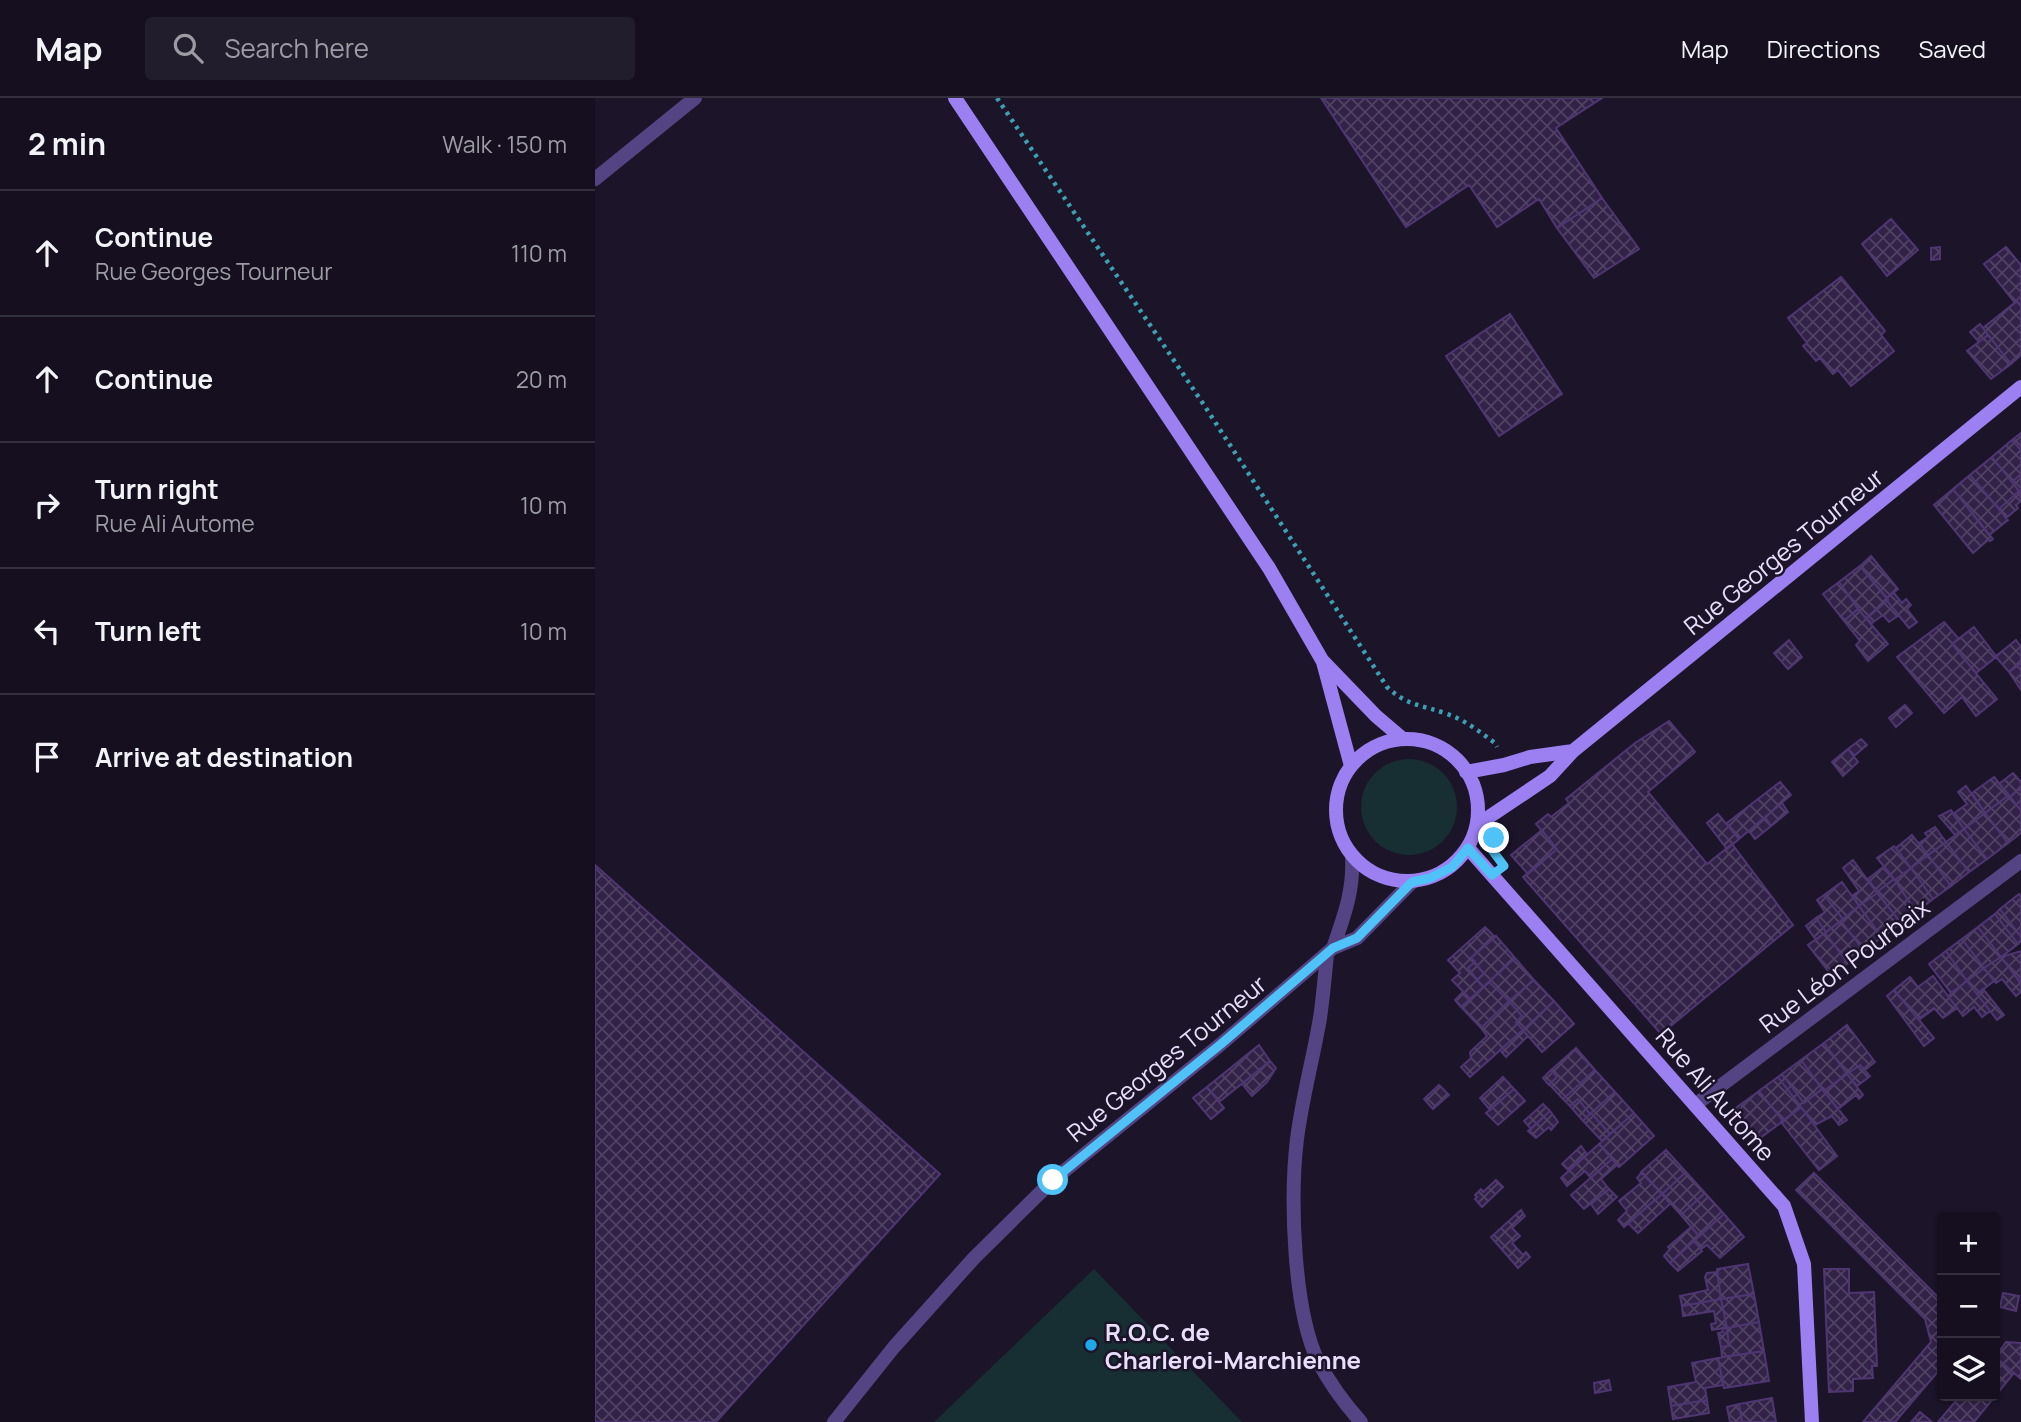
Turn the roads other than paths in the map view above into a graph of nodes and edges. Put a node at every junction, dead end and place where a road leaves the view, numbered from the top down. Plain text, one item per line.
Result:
1 (695, 98) edge
2 (955, 98) edge
3 (595, 178) edge
4 (2021, 387) edge
5 (1322, 660) junction
6 (1403, 739) junction
7 (1573, 751) junction
8 (1351, 766) junction
9 (1466, 772) junction
10 (1477, 825) junction
11 (1468, 848) junction
12 (1352, 856) junction
13 (2021, 861) edge
14 (1412, 882) junction
15 (1330, 951) junction
16 (1695, 1105) junction
17 (834, 1422) edge
18 (1361, 1422) edge
19 (1812, 1422) edge

1 - 3 street
2 - 5 street
4 - 7 street, Rue Georges Tourneur
5 - 6 street
5 - 8 street
6 - 8 street
6 - 9 street
7 - 9 street
7 - 10 street, Rue Georges Tourneur
8 - 12 street
9 - 10 street
10 - 11 street
11 - 14 street
11 - 16 street, Rue Ali Autome
12 - 14 street
12 - 15 street
13 - 16 street, Rue Léon Pourbaix
14 - 15 street, Rue Georges Tourneur
15 - 17 street, Rue Georges Tourneur
15 - 18 street
16 - 19 street, Rue Ali Autome

